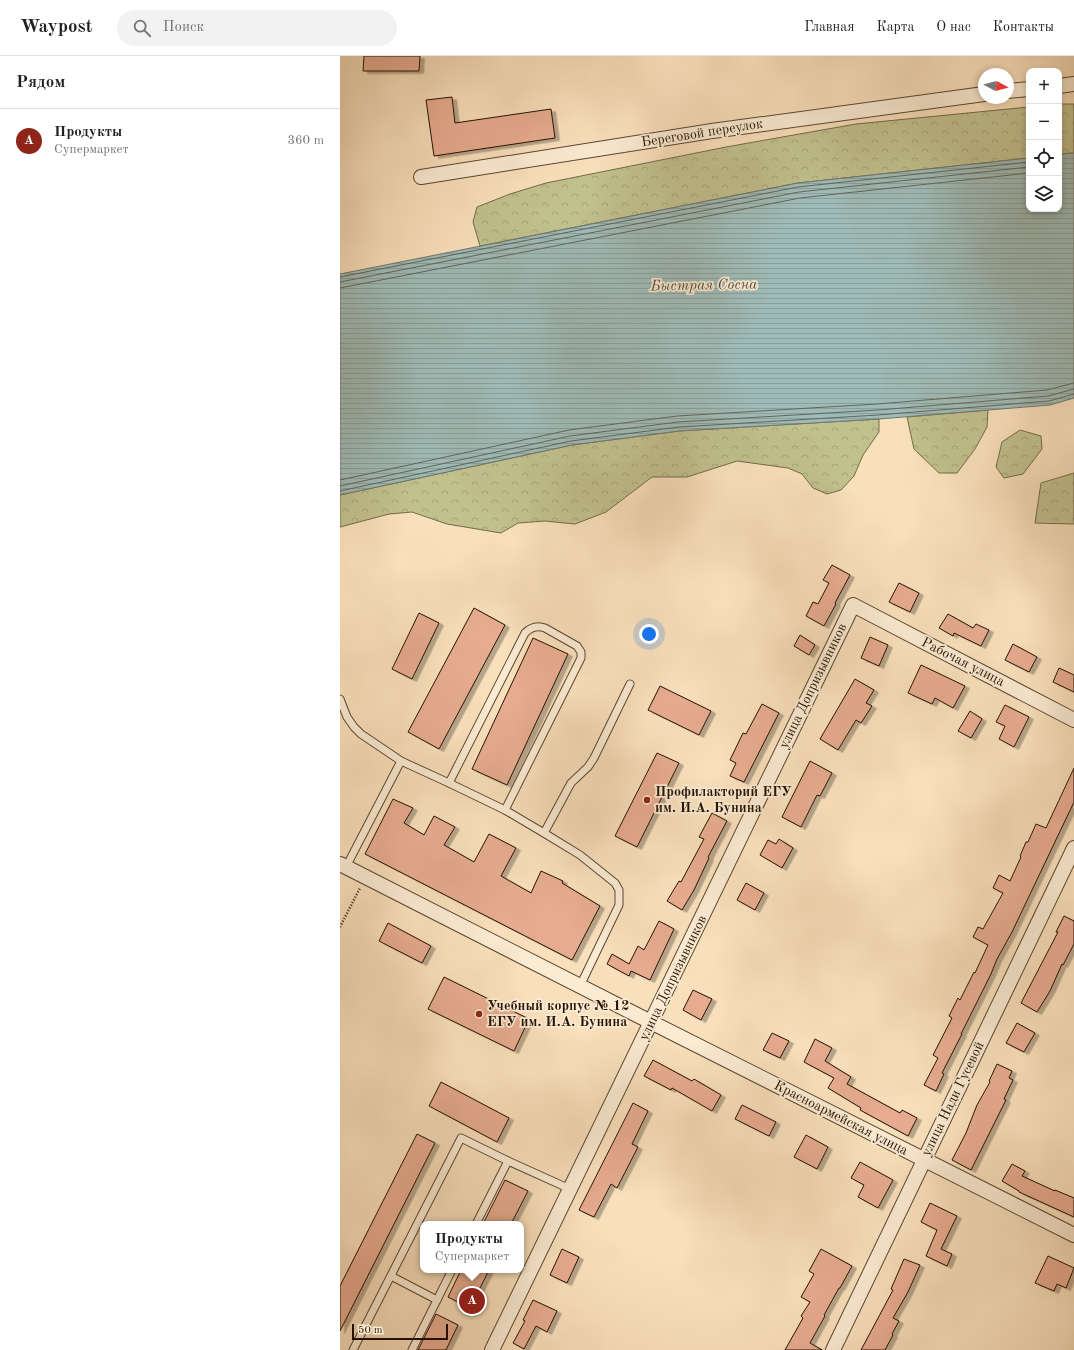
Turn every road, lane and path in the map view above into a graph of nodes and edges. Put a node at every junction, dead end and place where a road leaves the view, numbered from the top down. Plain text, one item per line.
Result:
1 (1074, 84) edge
2 (1062, 86) edge
3 (1026, 89) edge
4 (1014, 90) edge
5 (978, 95) edge
6 (420, 177) dead end
7 (853, 605) joint
8 (630, 684) dead end
9 (340, 699) edge
10 (1074, 720) edge
11 (401, 761) junction
12 (449, 783) junction
13 (505, 810) junction
14 (544, 833) junction
15 (1074, 848) edge
16 (343, 865) edge
17 (366, 877) junction
18 (340, 927) edge
19 (580, 986) junction
20 (651, 1022) junction
21 (924, 1159) junction
22 (508, 1161) junction
23 (570, 1190) junction
24 (478, 1221) edge
25 (1074, 1235) edge
26 (450, 1273) edge
27 (391, 1276) junction
28 (437, 1300) junction
29 (353, 1350) edge
30 (412, 1350) edge
31 (492, 1350) edge
32 (833, 1350) edge

1 - 2 street
3 - 4 street
5 - 6 street, Береговой переулок
7 - 10 street, Рабочая улица
7 - 20 street, улица Допризывников
8 - 14 lane
9 - 11 lane
11 - 12 lane
11 - 16 lane
12 - 13 lane
12 - 13 lane
13 - 14 lane
14 - 19 lane
15 - 21 street, улица Нади Гусевой
16 - 17 street, Красноармейская улица
17 - 18 path
17 - 19 street, Красноармейская улица
19 - 20 street, Красноармейская улица
20 - 21 street, Красноармейская улица
20 - 23 street, улица Допризывников
21 - 25 street, Красноармейская улица
21 - 32 street, улица Нади Гусевой
22 - 23 lane
22 - 24 lane
22 - 27 lane
23 - 31 street, улица Допризывников
26 - 28 lane
27 - 28 lane
27 - 29 lane
28 - 30 lane

